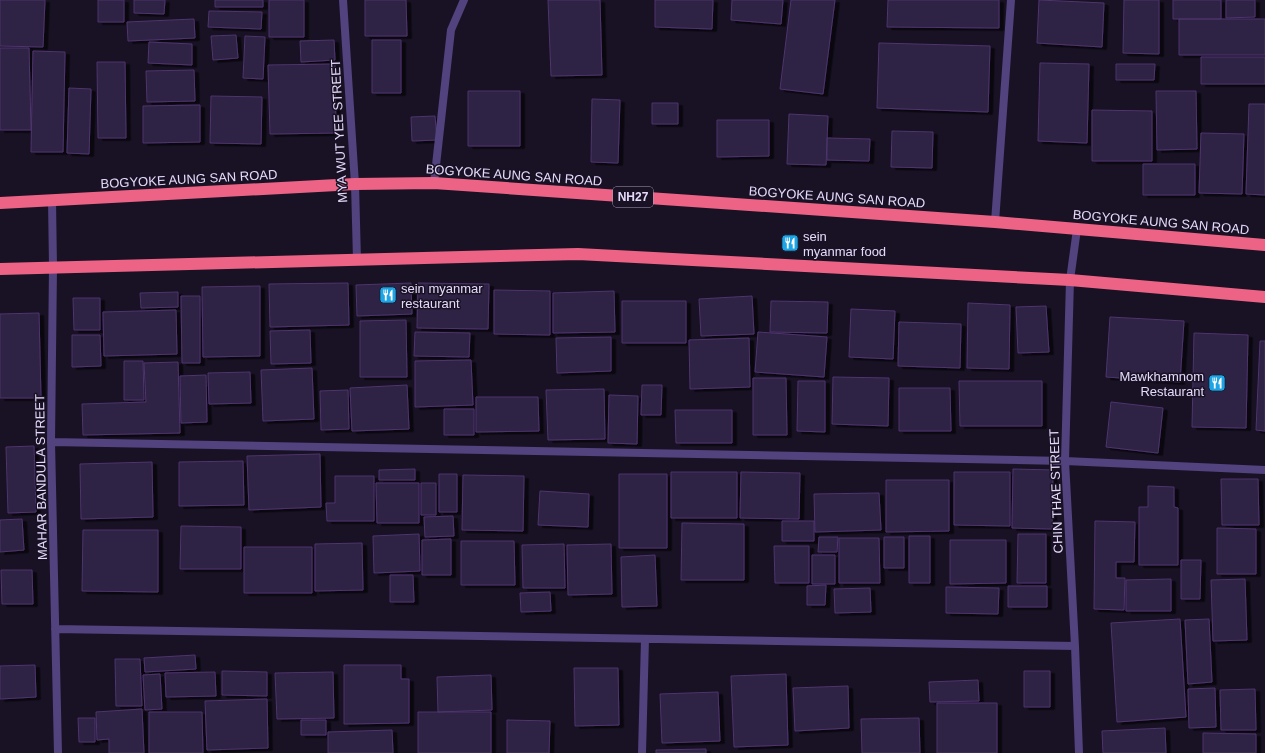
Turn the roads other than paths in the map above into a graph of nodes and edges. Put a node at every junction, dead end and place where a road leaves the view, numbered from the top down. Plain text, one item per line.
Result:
1 (343, 0) edge
2 (464, 0) edge
3 (1011, 0) edge
4 (434, 183) junction
5 (355, 184) junction
6 (52, 200) junction
7 (0, 203) edge
8 (994, 222) junction
9 (1077, 229) junction
10 (1265, 245) edge
11 (357, 260) junction
12 (53, 267) junction
13 (0, 269) edge
14 (1070, 280) junction
15 (1265, 297) edge
16 (51, 442) junction
17 (1065, 462) junction
18 (1265, 470) edge
19 (55, 629) junction
20 (645, 639) junction
21 (1076, 646) junction
22 (58, 753) edge
23 (642, 753) edge
24 (1079, 753) edge

1 - 5 street, MYA WUT YEE STREET
2 - 4 street
3 - 8 street
4 - 5 highway, BOGYOKE AUNG SAN ROAD / NH27
4 - 8 highway, BOGYOKE AUNG SAN ROAD / NH27
5 - 6 highway, BOGYOKE AUNG SAN ROAD / NH27
5 - 11 street, MYA WUT YEE STREET
6 - 7 highway, BOGYOKE AUNG SAN ROAD / NH27
6 - 12 street, MAHAR BANDULA STREET
8 - 9 highway, BOGYOKE AUNG SAN ROAD / NH27
9 - 10 highway, BOGYOKE AUNG SAN ROAD / NH27
9 - 14 street, CHIN THAE STREET
11 - 12 highway
11 - 14 highway
12 - 13 highway
12 - 16 street, MAHAR BANDULA STREET
14 - 15 highway
14 - 17 street, CHIN THAE STREET
16 - 17 street
16 - 19 street, MAHAR BANDULA STREET
17 - 18 street
17 - 21 street, CHIN THAE STREET
19 - 20 street
19 - 22 street, MAHAR BANDULA STREET
20 - 21 street
20 - 23 street
21 - 24 street, CHIN THAE STREET

